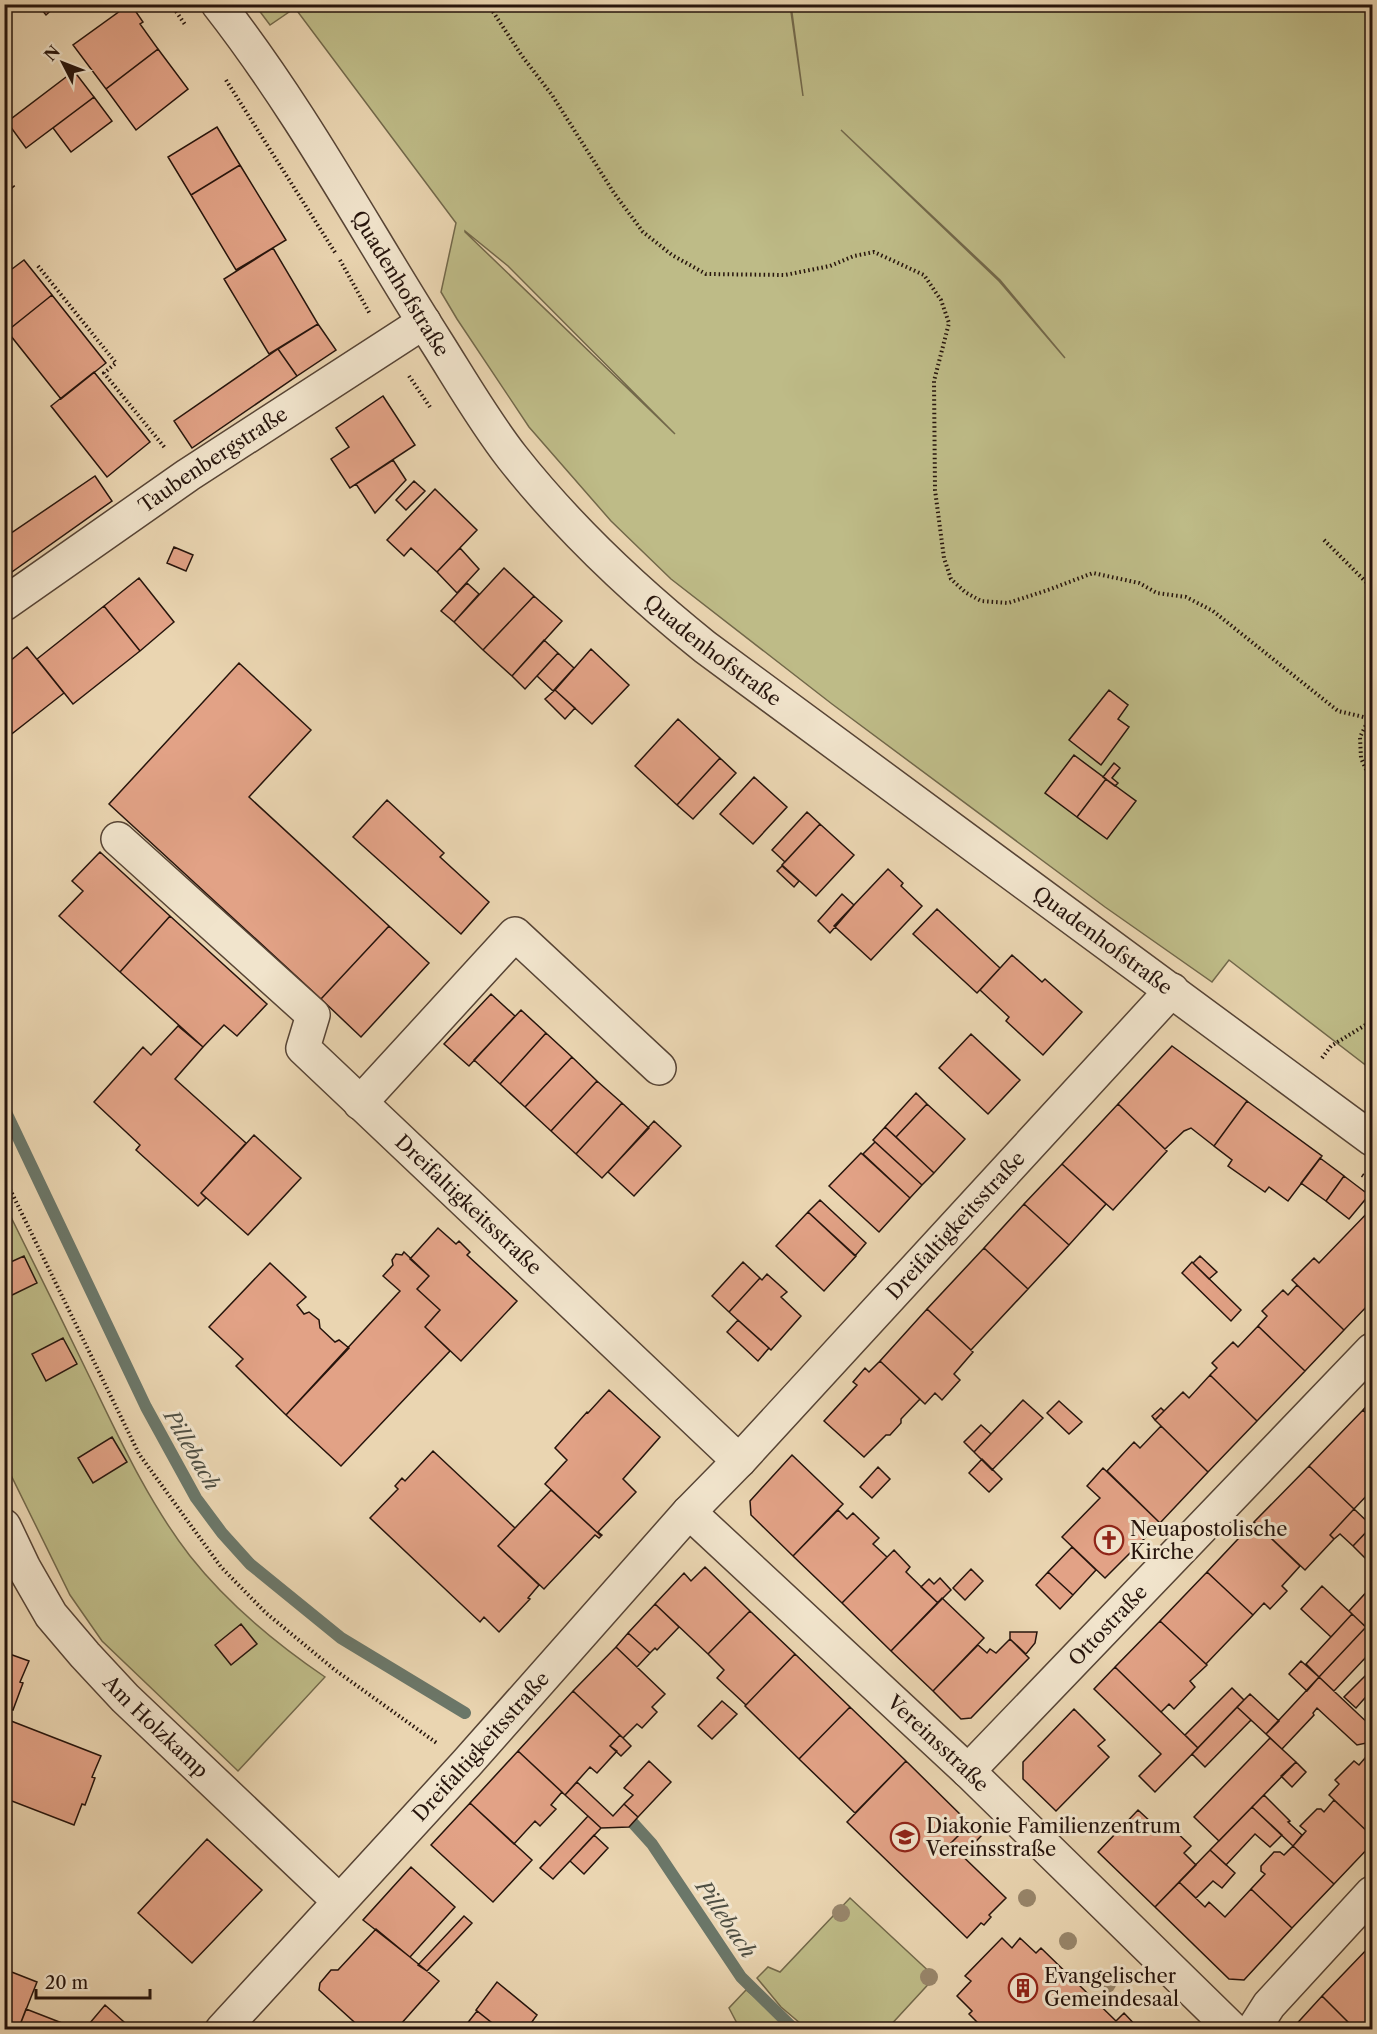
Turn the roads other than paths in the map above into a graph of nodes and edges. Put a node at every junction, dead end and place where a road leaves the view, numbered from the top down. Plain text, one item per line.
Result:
1 (218, 4) edge
2 (424, 322) junction
3 (4, 603) edge
4 (118, 839) dead end
5 (1172, 990) junction
6 (659, 1068) dead end
7 (360, 1103) junction
8 (1372, 1139) edge
9 (1372, 1350) edge
10 (739, 1461) junction
11 (690, 1512) junction
12 (4, 1526) edge
13 (968, 1771) junction
14 (1372, 1893) edge
15 (339, 1900) junction
16 (222, 2030) edge
17 (1233, 2030) edge
18 (1253, 2030) edge

1 - 2 street, Quadenhofstraße
2 - 3 street, Taubenbergstraße
2 - 5 street, Quadenhofstraße
4 - 7 street, Dreifaltigkeitsstraße
5 - 8 street, Quadenhofstraße
5 - 10 street, Dreifaltigkeitsstraße
6 - 7 street
7 - 10 street, Dreifaltigkeitsstraße
9 - 13 street, Ottostraße
10 - 11 street, Dreifaltigkeitsstraße
11 - 13 street, Vereinsstraße
11 - 15 street, Dreifaltigkeitsstraße
12 - 15 street, Am Holzkamp
13 - 17 street, Vereinsstraße
14 - 18 street
15 - 16 street, Dreifaltigkeitsstraße

